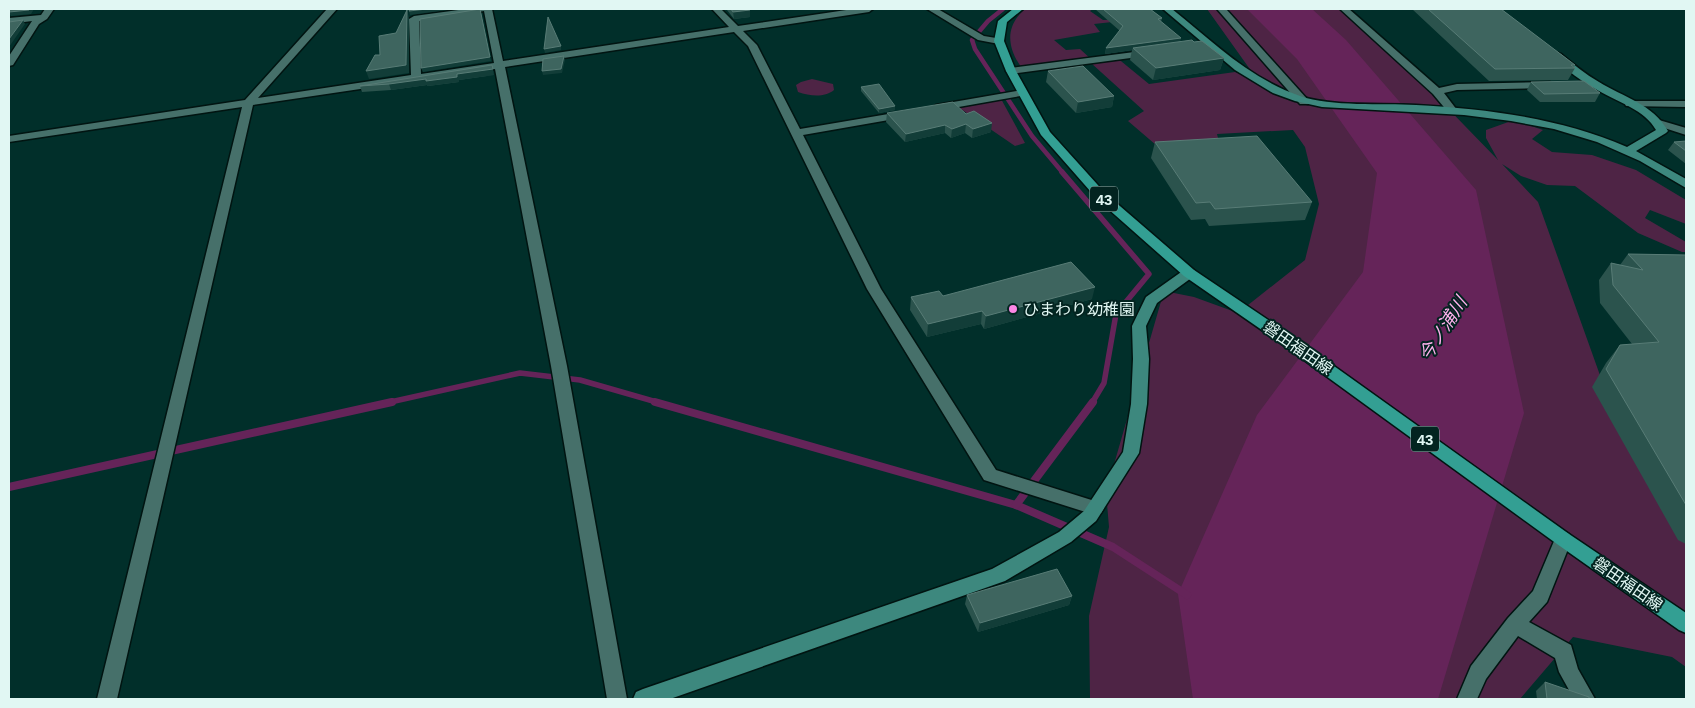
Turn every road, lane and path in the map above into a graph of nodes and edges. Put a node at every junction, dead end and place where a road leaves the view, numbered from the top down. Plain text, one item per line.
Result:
1 (332, 9) edge
2 (488, 9) edge
3 (716, 9) edge
4 (869, 9) edge
5 (932, 9) edge
6 (1018, 9) edge
7 (1167, 9) edge
8 (1221, 9) edge
9 (1344, 9) edge
10 (46, 13) edge
11 (9, 21) edge
12 (736, 29) junction
13 (999, 41) junction
14 (1212, 45) junction
15 (1199, 47) edge
16 (20, 48) junction
17 (1548, 49) edge
18 (9, 50) edge
19 (1161, 52) edge
20 (9, 63) edge
21 (500, 64) junction
22 (1010, 71) junction
23 (416, 76) junction
24 (1558, 84) edge
25 (1576, 84) edge
26 (1594, 84) junction
27 (1437, 92) junction
28 (1022, 93) junction
29 (1304, 102) junction
30 (248, 104) junction
31 (1630, 104) junction
32 (1686, 104) edge
33 (1452, 110) junction
34 (1659, 122) junction
35 (1686, 132) edge
36 (796, 133) junction
37 (9, 139) edge
38 (1628, 151) junction
39 (1686, 184) edge
40 (1190, 273) junction
41 (1095, 508) junction
42 (1563, 539) junction
43 (1515, 624) junction
44 (1686, 624) edge
45 (107, 699) edge
46 (617, 699) edge
47 (643, 699) edge
48 (1467, 699) edge
49 (1585, 699) edge

1 - 30 street
2 - 21 street
2 - 23 street
3 - 12 street
4 - 12 street
5 - 13 street
6 - 13 main road
7 - 14 street
8 - 29 street
9 - 27 street
10 - 11 street
10 - 16 street
12 - 21 street
12 - 36 street
13 - 22 main road, 磐田福田線 / 43
14 - 15 street
14 - 29 street
16 - 18 street
16 - 20 street
17 - 26 street
19 - 22 street
21 - 23 street
21 - 46 street
22 - 28 main road, 磐田福田線 / 43
23 - 30 street
24 - 27 street
25 - 26 street
26 - 31 street
27 - 33 street
28 - 36 street
28 - 40 main road, 磐田福田線 / 43
29 - 33 street
30 - 37 street
30 - 45 street
31 - 32 street
31 - 34 street
33 - 38 street
34 - 35 street
34 - 38 street
36 - 41 street
38 - 39 street
40 - 41 street
40 - 42 main road, 磐田福田線 / 43
41 - 47 street
42 - 43 street
42 - 44 main road, 磐田福田線 / 43
43 - 48 street
43 - 49 street

